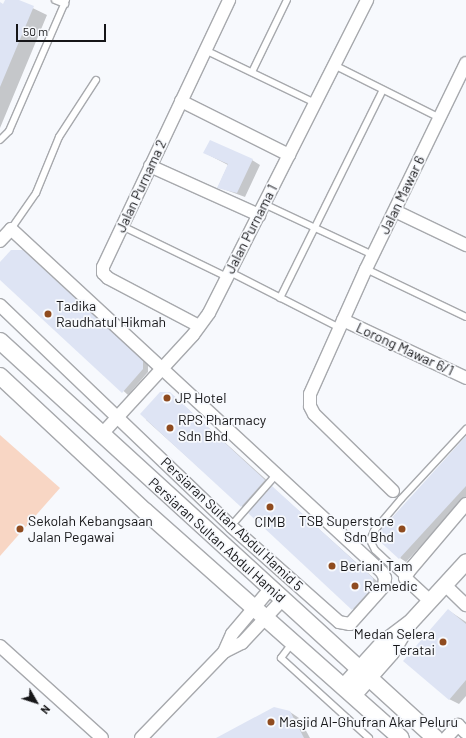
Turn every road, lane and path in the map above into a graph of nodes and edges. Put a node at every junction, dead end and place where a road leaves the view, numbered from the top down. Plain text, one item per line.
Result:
1 (55, 0) edge
2 (229, 0) edge
3 (287, 0) edge
4 (367, 0) edge
5 (66, 2) edge
6 (205, 50) junction
7 (466, 63) edge
8 (334, 65) junction
9 (252, 72) junction
10 (96, 80) dead end
11 (383, 90) junction
12 (181, 101) junction
13 (315, 103) junction
14 (440, 118) junction
15 (0, 140) edge
16 (289, 155) junction
17 (150, 166) junction
18 (261, 209) junction
19 (396, 210) junction
20 (122, 226) junction
21 (314, 228) junction
22 (11, 229) junction
23 (0, 241) edge
24 (466, 245) edge
25 (373, 255) junction
26 (366, 269) junction
27 (228, 275) junction
28 (280, 298) junction
29 (0, 305) edge
30 (466, 317) edge
31 (341, 324) junction
32 (200, 326) junction
33 (0, 342) edge
34 (163, 367) junction
35 (0, 376) edge
36 (466, 378) edge
37 (118, 417) junction
38 (466, 429) edge
39 (101, 435) junction
40 (275, 476) junction
41 (393, 491) dead end
42 (466, 504) edge
43 (231, 526) junction
44 (466, 561) edge
45 (406, 578) junction
46 (445, 585) junction
47 (271, 588) junction
48 (283, 599) junction
49 (430, 601) junction
50 (466, 605) edge
51 (260, 612) junction
52 (293, 642) junction
53 (0, 646) edge
54 (365, 672) junction
55 (348, 691) junction
56 (466, 733) edge
57 (102, 738) edge
58 (141, 738) edge
59 (369, 738) edge
60 (401, 738) edge
61 (435, 738) edge
62 (446, 738) edge

1 - 5 lane
2 - 6 street, Jalan Purnama 2
3 - 9 lane
4 - 8 street, Jalan Purnama 1
5 - 15 lane
6 - 9 lane
6 - 12 street, Jalan Purnama 2
7 - 14 street, Jalan Mawar 6
8 - 11 lane
8 - 13 street, Jalan Purnama 1
9 - 13 lane
10 - 22 lane
11 - 14 lane
11 - 21 lane
12 - 16 street
12 - 17 street, Jalan Purnama 2
13 - 16 street, Jalan Purnama 1
14 - 19 street, Jalan Mawar 6
16 - 18 street, Jalan Purnama 1
17 - 18 street
17 - 20 street, Jalan Purnama 2
18 - 21 lane
18 - 27 street, Jalan Purnama 1
19 - 24 street
19 - 25 street, Jalan Mawar 6
20 - 27 lane
20 - 32 street, Jalan Purnama 2
21 - 25 lane
21 - 28 lane
22 - 23 street
22 - 34 street
25 - 26 street, Jalan Mawar 6
26 - 30 lane
26 - 31 street, Jalan Mawar 6
27 - 28 lane
27 - 32 street, Jalan Purnama 1
28 - 31 lane
29 - 37 street, Persiaran Sultan Abdul Hamid 5
31 - 36 street, Lorong Mawar 6/1
31 - 41 street, Jalan Mawar 6
32 - 34 street, Jalan Purnama 1
33 - 39 main road, Persiaran Sultan Abdul Hamid
34 - 37 street, Jalan Purnama 1
34 - 40 street
35 - 51 main road, Persiaran Sultan Abdul Hamid
37 - 39 street, Jalan Purnama 1
37 - 43 street, Persiaran Sultan Abdul Hamid 5
38 - 45 lane
39 - 47 main road, Persiaran Sultan Abdul Hamid
40 - 43 lane
40 - 43 street, Persiaran Sultan Abdul Hamid 5
42 - 45 street
44 - 46 street
45 - 49 street
46 - 49 street
46 - 50 street
47 - 48 main road, Persiaran Sultan Abdul Hamid
47 - 51 street
48 - 51 street
48 - 54 main road, Persiaran Sultan Abdul Hamid
49 - 54 street
51 - 52 main road, Persiaran Sultan Abdul Hamid
51 - 58 street
52 - 55 main road, Persiaran Sultan Abdul Hamid
52 - 59 lane
53 - 57 street
54 - 55 street
54 - 61 main road, Persiaran Sultan Abdul Hamid
55 - 60 main road, Persiaran Sultan Abdul Hamid
56 - 62 street

